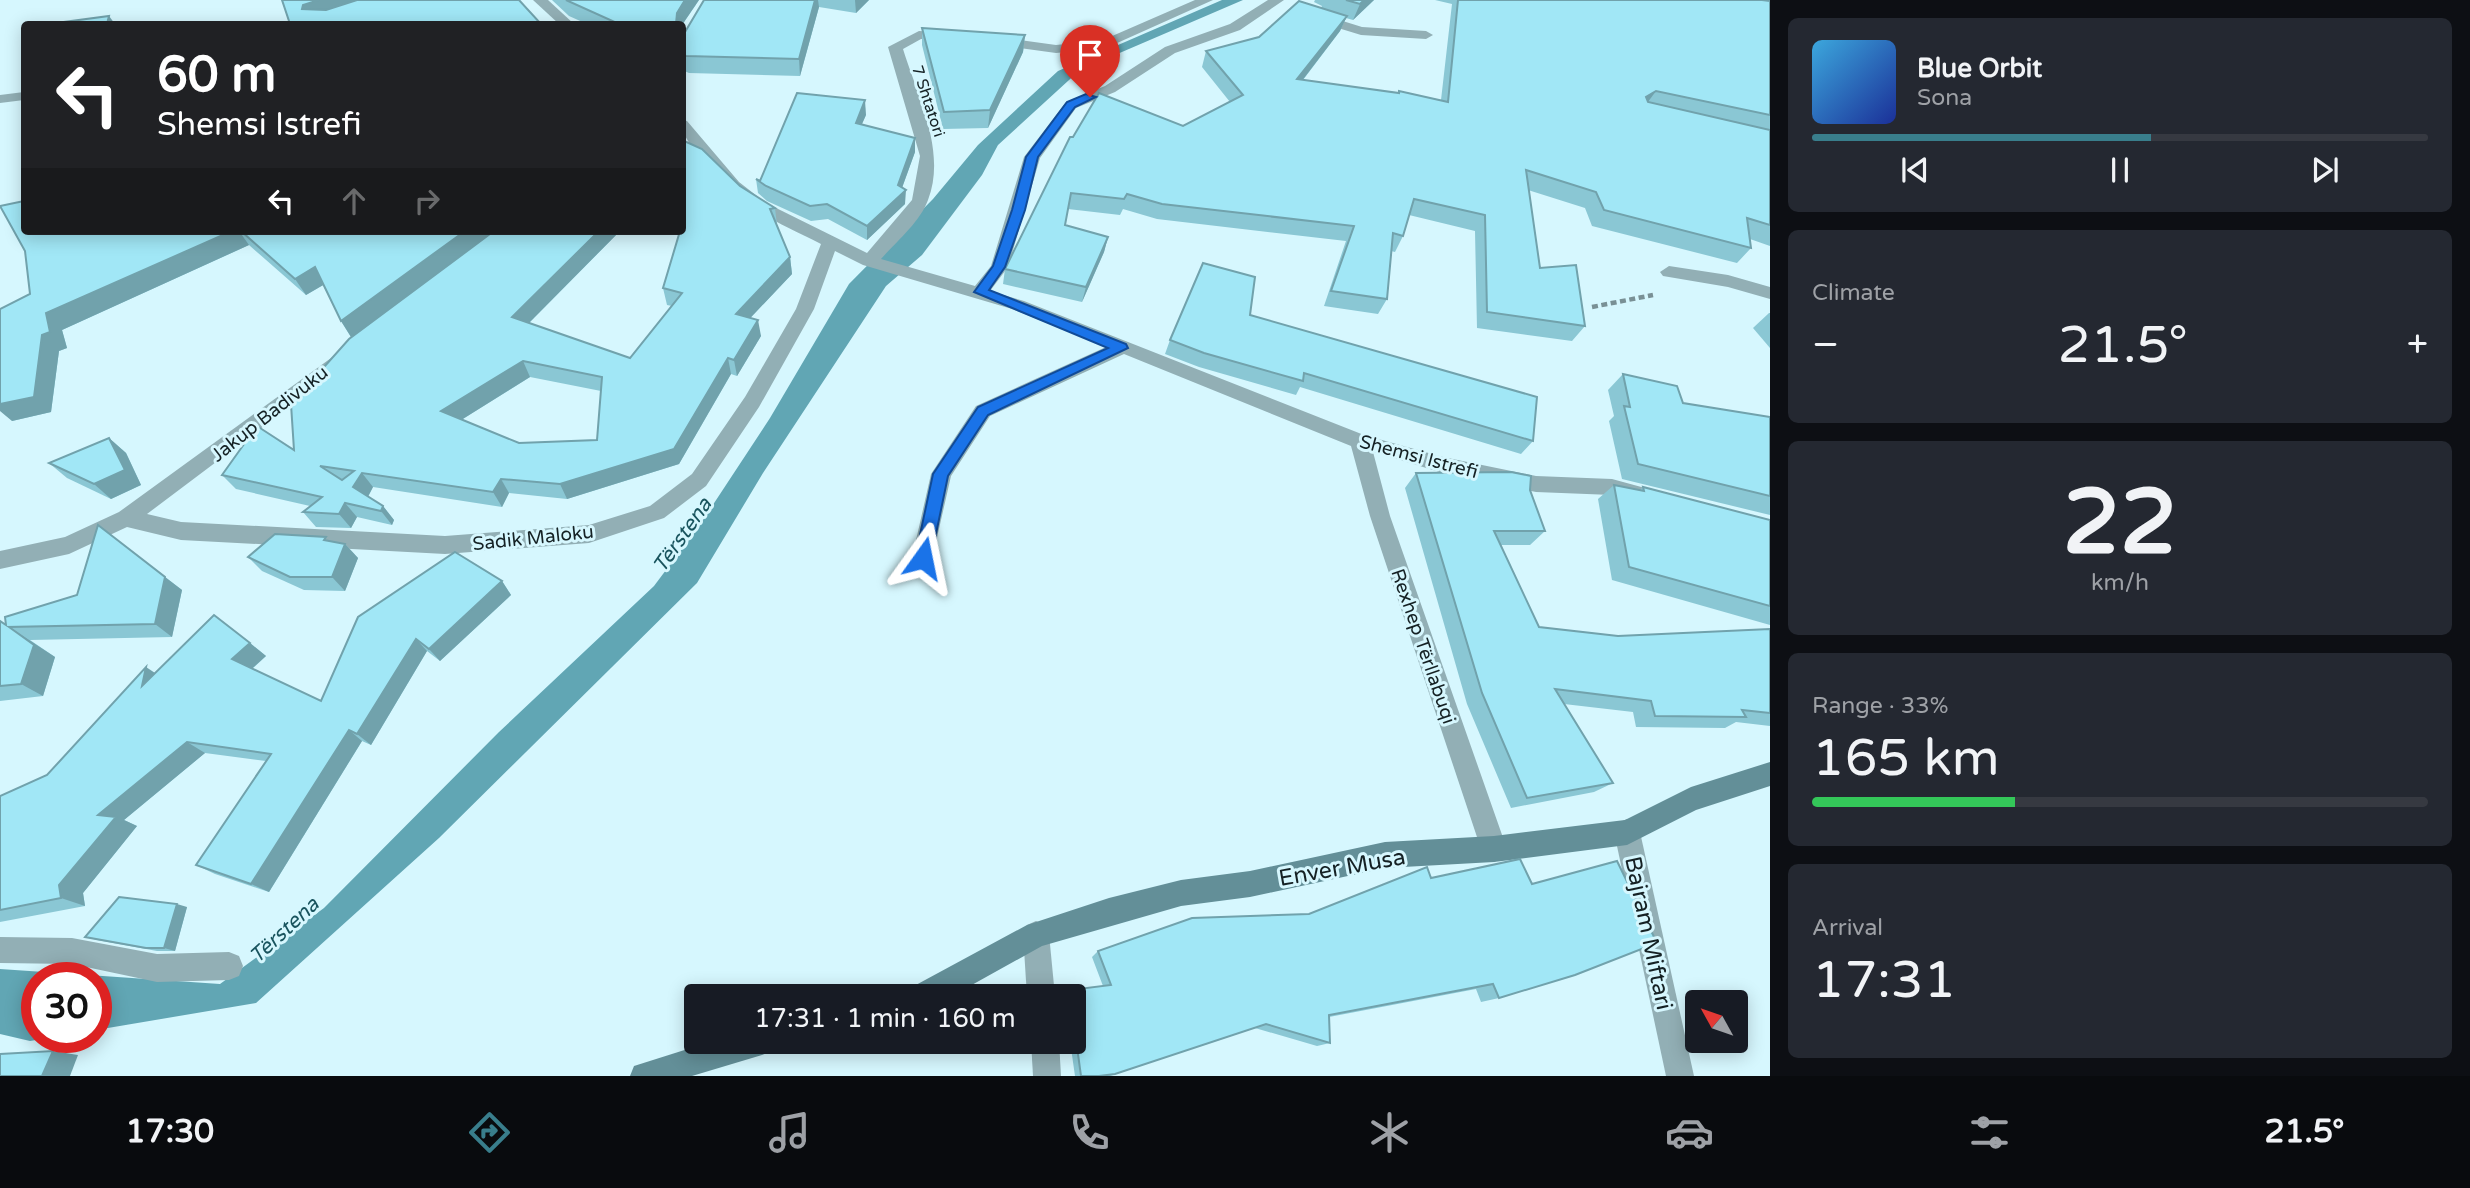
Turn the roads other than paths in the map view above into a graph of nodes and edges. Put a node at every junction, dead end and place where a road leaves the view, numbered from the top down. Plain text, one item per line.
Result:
1 (540, 0) edge
2 (1206, 0) edge
3 (1283, 5) edge
4 (564, 21) edge
5 (1426, 35) dead end
6 (21, 96) edge
7 (0, 99) edge
8 (686, 129) edge
9 (829, 244) junction
10 (869, 261) junction
11 (1669, 272) dead end
12 (980, 292) junction
13 (1770, 293) edge
14 (1121, 348) junction
15 (348, 352) edge
16 (1360, 441) junction
17 (1663, 500) edge
18 (126, 518) junction
19 (923, 558) dead end
20 (0, 561) edge
21 (1770, 774) edge
22 (1626, 832) junction
23 (1494, 849) junction
24 (1036, 934) junction
25 (0, 950) edge
26 (229, 966) dead end
27 (946, 984) edge
28 (1040, 984) edge
29 (718, 1054) edge
30 (1046, 1054) edge
31 (644, 1076) edge
32 (1047, 1076) edge
33 (1680, 1076) edge

1 - 4 street
2 - 10 street, 7 Shtatori
3 - 5 street
3 - 12 street
6 - 7 street
8 - 9 street, Shemsi Istrefi
9 - 10 street, Shemsi Istrefi
9 - 18 street, Sadik Maloku
10 - 12 street, Shemsi Istrefi
11 - 13 street
12 - 14 street, Shemsi Istrefi
14 - 16 street, Shemsi Istrefi
14 - 19 street
15 - 18 street, Jakup Badivuku
16 - 17 street, Shemsi Istrefi
16 - 23 street, Rexhep Tërllabuqi
18 - 20 street, Jakup Badivuku
21 - 22 street, Enver Musa
22 - 23 street, Enver Musa
22 - 33 street, Bajram Miftari
23 - 24 street, Enver Musa
24 - 27 street, Enver Musa
24 - 28 street
25 - 26 street
29 - 31 street
30 - 32 street

